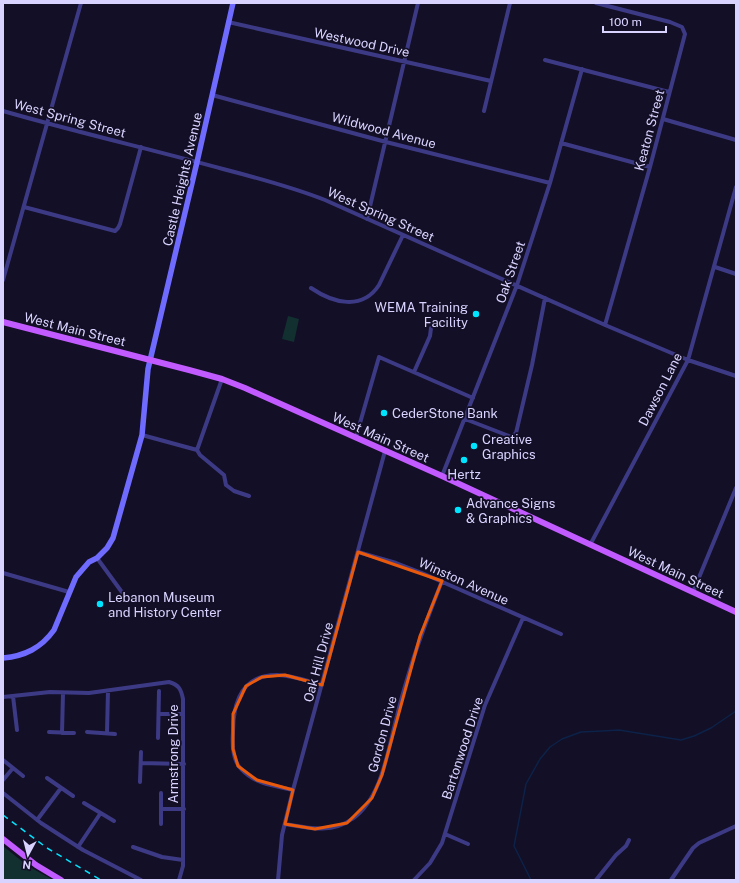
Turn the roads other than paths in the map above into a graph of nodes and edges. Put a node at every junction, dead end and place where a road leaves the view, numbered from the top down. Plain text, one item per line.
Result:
1 (81, 3) edge
2 (233, 3) edge
3 (418, 3) edge
4 (510, 3) edge
5 (596, 3) edge
6 (228, 22) junction
7 (545, 60) dead end
8 (404, 62) junction
9 (582, 69) junction
10 (491, 81) junction
11 (669, 92) junction
12 (212, 95) junction
13 (3, 111) edge
14 (484, 111) dead end
15 (663, 119) junction
16 (47, 124) junction
17 (736, 140) edge
18 (386, 142) junction
19 (561, 143) junction
20 (141, 147) junction
21 (197, 162) junction
22 (650, 167) junction
23 (550, 182) junction
24 (736, 187) edge
25 (731, 205) junction
26 (736, 206) edge
27 (24, 207) junction
28 (367, 219) junction
29 (403, 235) junction
30 (715, 267) junction
31 (736, 274) edge
32 (3, 280) edge
33 (517, 285) junction
34 (311, 288) dead end
35 (545, 298) junction
36 (3, 322) edge
37 (605, 325) junction
38 (431, 328) dead end
39 (150, 359) junction
40 (688, 360) junction
41 (414, 372) junction
42 (735, 374) edge
43 (222, 379) junction
44 (473, 398) junction
45 (465, 419) junction
46 (142, 435) junction
47 (356, 437) junction
48 (197, 450) junction
49 (385, 451) junction
50 (442, 476) junction
51 (736, 488) edge
52 (249, 496) dead end
53 (590, 545) junction
54 (358, 552) junction
55 (97, 558) junction
56 (3, 573) edge
57 (442, 581) junction
58 (69, 592) junction
59 (693, 592) junction
60 (124, 595) dead end
61 (736, 612) edge
62 (523, 618) junction
63 (561, 634) dead end
64 (3, 658) edge
65 (322, 685) junction
66 (108, 691) junction
67 (159, 691) dead end
68 (63, 693) junction
69 (14, 696) junction
70 (3, 697) edge
71 (159, 714) junction
72 (183, 714) junction
73 (17, 730) dead end
74 (49, 732) dead end
75 (88, 732) dead end
76 (62, 733) junction
77 (74, 733) dead end
78 (107, 733) junction
79 (115, 734) dead end
80 (158, 738) dead end
81 (140, 752) dead end
82 (3, 760) edge
83 (141, 763) junction
84 (184, 764) junction
85 (13, 768) junction
86 (23, 776) dead end
87 (47, 778) dead end
88 (3, 780) edge
89 (140, 782) dead end
90 (61, 788) junction
91 (293, 790) junction
92 (3, 793) edge
93 (161, 793) dead end
94 (73, 796) dead end
95 (84, 803) dead end
96 (161, 809) junction
97 (184, 809) junction
98 (100, 814) junction
99 (37, 820) junction
100 (114, 821) dead end
101 (161, 824) dead end
102 (285, 824) junction
103 (736, 826) edge
104 (445, 834) junction
105 (3, 839) edge
106 (629, 840) dead end
107 (468, 844) dead end
108 (133, 846) dead end
109 (78, 847) junction
110 (183, 860) junction
111 (61, 880) edge
112 (141, 880) edge
113 (179, 880) edge
114 (278, 880) edge
115 (414, 880) edge
116 (596, 880) edge
117 (671, 880) edge

1 - 16 street
2 - 6 street, Castle Heights Avenue
3 - 8 street
4 - 10 street
5 - 11 street, Keaton Street
6 - 8 street, Westwood Drive
6 - 12 street, Castle Heights Avenue
7 - 9 street
8 - 10 street, Westwood Drive
8 - 18 street
9 - 11 street
9 - 19 street, Oak Street
10 - 14 street
11 - 15 street, Keaton Street
12 - 18 street, Wildwood Avenue
12 - 21 street, Castle Heights Avenue
13 - 16 street, West Spring Street
15 - 17 street
15 - 22 street, Keaton Street
16 - 20 street, West Spring Street
16 - 27 street
18 - 23 street, Wildwood Avenue
18 - 28 street
19 - 22 street
19 - 23 street, Oak Street
20 - 21 street, West Spring Street
20 - 27 street
21 - 28 street, West Spring Street
21 - 39 street, Castle Heights Avenue
22 - 37 street, Keaton Street
23 - 33 street, Oak Street
24 - 25 street, Dawson Lane
25 - 26 street
25 - 30 street, Dawson Lane
27 - 32 street
28 - 29 street, West Spring Street
29 - 33 street, West Spring Street
29 - 34 street
30 - 31 street
30 - 40 street, Dawson Lane
33 - 35 street, West Spring Street
33 - 44 street, Oak Street
35 - 37 street, West Spring Street
35 - 45 street
36 - 39 main road, West Main Street
37 - 40 street, West Spring Street
38 - 41 street
39 - 43 main road, West Main Street
39 - 46 street, Castle Heights Avenue
40 - 42 street, West Spring Street
40 - 53 street, Dawson Lane
41 - 44 street
41 - 47 street
43 - 47 main road, West Main Street
43 - 48 street
44 - 45 street, Oak Street
45 - 50 street, Oak Street
46 - 48 street
46 - 55 street, Castle Heights Avenue
47 - 49 main road, West Main Street
48 - 52 street
49 - 50 main road, West Main Street
49 - 54 street, Oak Hill Drive
50 - 53 main road, West Main Street
51 - 59 street
53 - 59 main road, West Main Street
54 - 57 street, Winston Avenue
54 - 65 street, Oak Hill Drive
55 - 58 street, Castle Heights Avenue
55 - 60 street
56 - 58 street
57 - 62 street, Winston Avenue
57 - 102 street, Gordon Drive
58 - 64 street, Castle Heights Avenue
59 - 61 main road, West Main Street
62 - 63 street, Winston Avenue
62 - 104 street, Bartonwood Drive
65 - 91 street, Oak Hill Drive
65 - 91 street
66 - 68 street, Armstrong Drive
66 - 72 street, Armstrong Drive
66 - 78 street
67 - 71 street
68 - 69 street, Armstrong Drive
68 - 76 street
69 - 70 street, Armstrong Drive
69 - 73 street
71 - 72 street
71 - 80 street
72 - 84 street, Armstrong Drive
74 - 76 street
75 - 78 street
76 - 77 street
78 - 79 street
81 - 83 street
82 - 85 street
83 - 84 street
83 - 89 street
84 - 97 street, Armstrong Drive
85 - 86 street
85 - 88 street
87 - 90 street
90 - 94 street
90 - 99 street
91 - 102 street, Oak Hill Drive
92 - 99 street
93 - 96 street
95 - 98 street
96 - 97 street
96 - 101 street
97 - 110 street, Armstrong Drive
98 - 100 street
98 - 109 street
99 - 109 street
102 - 114 street, Oak Hill Drive
103 - 117 street
104 - 107 street
104 - 115 street, Bartonwood Drive
105 - 111 main road
106 - 116 street
108 - 110 street
109 - 112 street
110 - 113 street, Armstrong Drive

